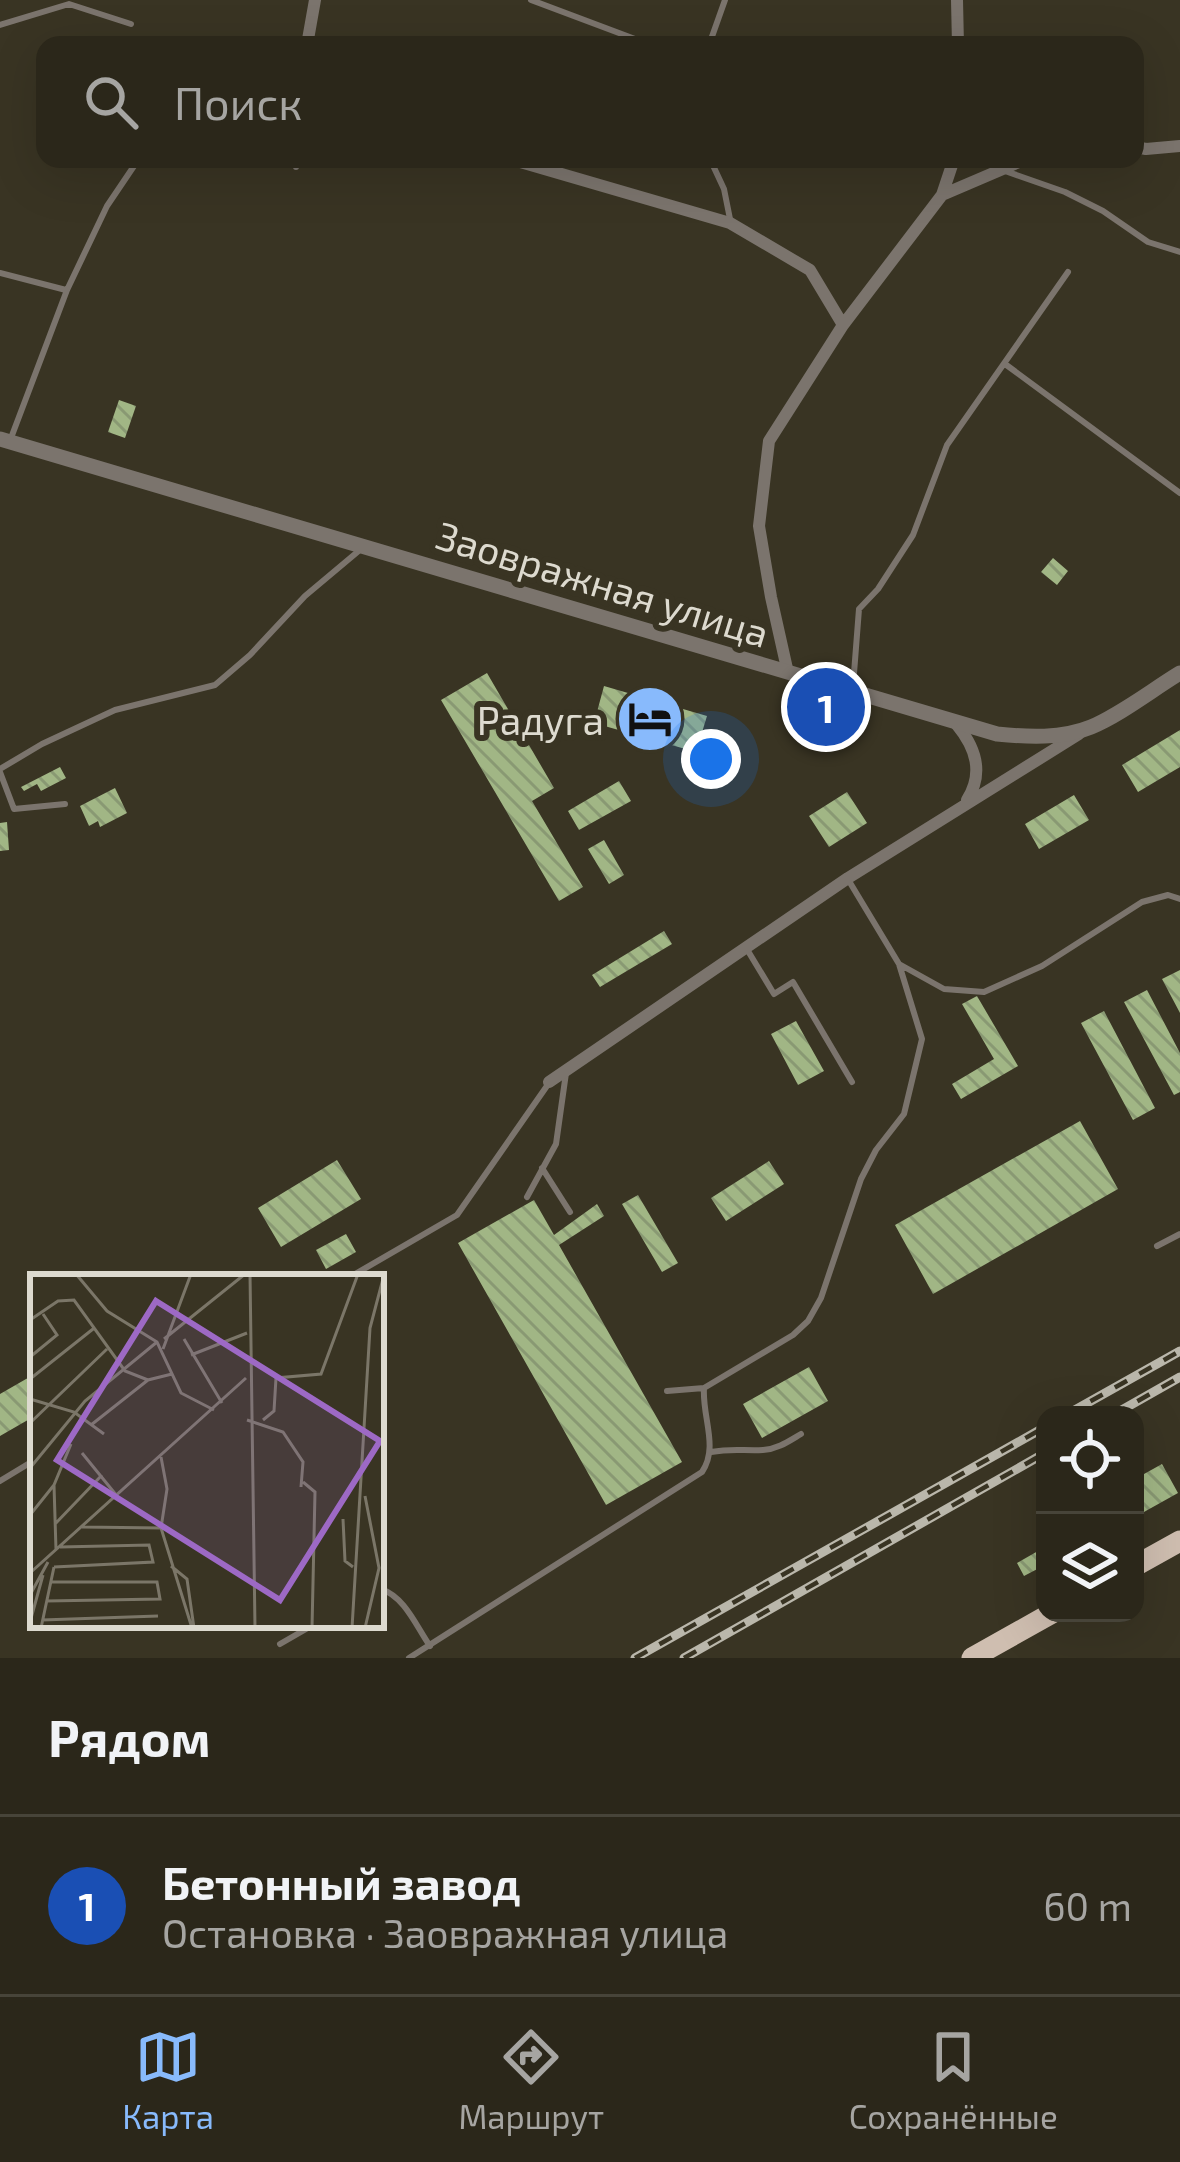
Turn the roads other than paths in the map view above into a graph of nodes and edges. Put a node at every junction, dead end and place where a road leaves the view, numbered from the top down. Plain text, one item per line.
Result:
1 (315, 0) edge
2 (531, 0) edge
3 (724, 0) edge
4 (957, 0) edge
5 (131, 24) dead end
6 (0, 26) edge
7 (309, 36) edge
8 (627, 36) edge
9 (712, 36) edge
10 (958, 36) edge
11 (1180, 146) edge
12 (1144, 148) edge
13 (133, 168) edge
14 (541, 168) edge
15 (714, 168) edge
16 (951, 168) edge
17 (1006, 168) edge
18 (1002, 170) junction
19 (942, 195) junction
20 (730, 223) junction
21 (1180, 252) edge
22 (1068, 272) dead end
23 (0, 273) edge
24 (67, 290) junction
25 (843, 325) junction
26 (1004, 364) junction
27 (5, 440) edge
28 (1180, 493) edge
29 (364, 546) junction
30 (788, 673) junction
31 (1180, 673) edge
32 (853, 692) junction
33 (957, 725) junction
34 (1090, 727) junction
35 (0, 771) edge
36 (64, 804) dead end
37 (963, 806) junction
38 (848, 878) junction
39 (1180, 899) edge
40 (746, 947) junction
41 (899, 964) junction
42 (567, 1070) junction
43 (549, 1082) joint
44 (852, 1082) dead end
45 (542, 1168) junction
46 (527, 1197) dead end
47 (570, 1212) dead end
48 (1180, 1234) edge
49 (1157, 1246) dead end
50 (355, 1274) edge
51 (704, 1388) junction
52 (668, 1391) dead end
53 (801, 1434) dead end
54 (711, 1452) junction
55 (30, 1464) edge
56 (0, 1480) edge
57 (1180, 1541) edge
58 (1144, 1561) edge
59 (384, 1590) edge
60 (1036, 1622) edge
61 (309, 1628) edge
62 (280, 1644) dead end
63 (430, 1646) junction
64 (409, 1658) edge
65 (972, 1658) edge

1 - 7 street
2 - 8 lane
3 - 9 lane
4 - 10 street
5 - 6 lane
11 - 12 street
13 - 24 lane
14 - 20 street
15 - 20 lane
16 - 19 street
17 - 18 street
18 - 19 street
18 - 21 lane
19 - 25 street
20 - 25 street
22 - 26 lane
23 - 24 lane
24 - 27 lane
25 - 30 street
26 - 28 lane
26 - 32 lane
27 - 29 street, Заовражная улица
29 - 30 street, Заовражная улица
29 - 35 lane
30 - 32 street, Заовражная улица
31 - 34 street, Заовражная улица
32 - 33 street, Заовражная улица
33 - 34 street, Заовражная улица
33 - 37 street
34 - 37 street
35 - 36 lane
37 - 38 street
38 - 40 street
38 - 41 lane
39 - 41 lane
40 - 42 street
40 - 44 lane
41 - 51 lane
42 - 43 street
42 - 45 lane
43 - 50 lane
45 - 46 lane
45 - 47 lane
48 - 49 lane
51 - 52 lane
51 - 54 lane
53 - 54 lane
54 - 63 lane
55 - 56 lane
57 - 58 highway
59 - 63 lane
60 - 65 highway
61 - 62 lane
63 - 64 lane

